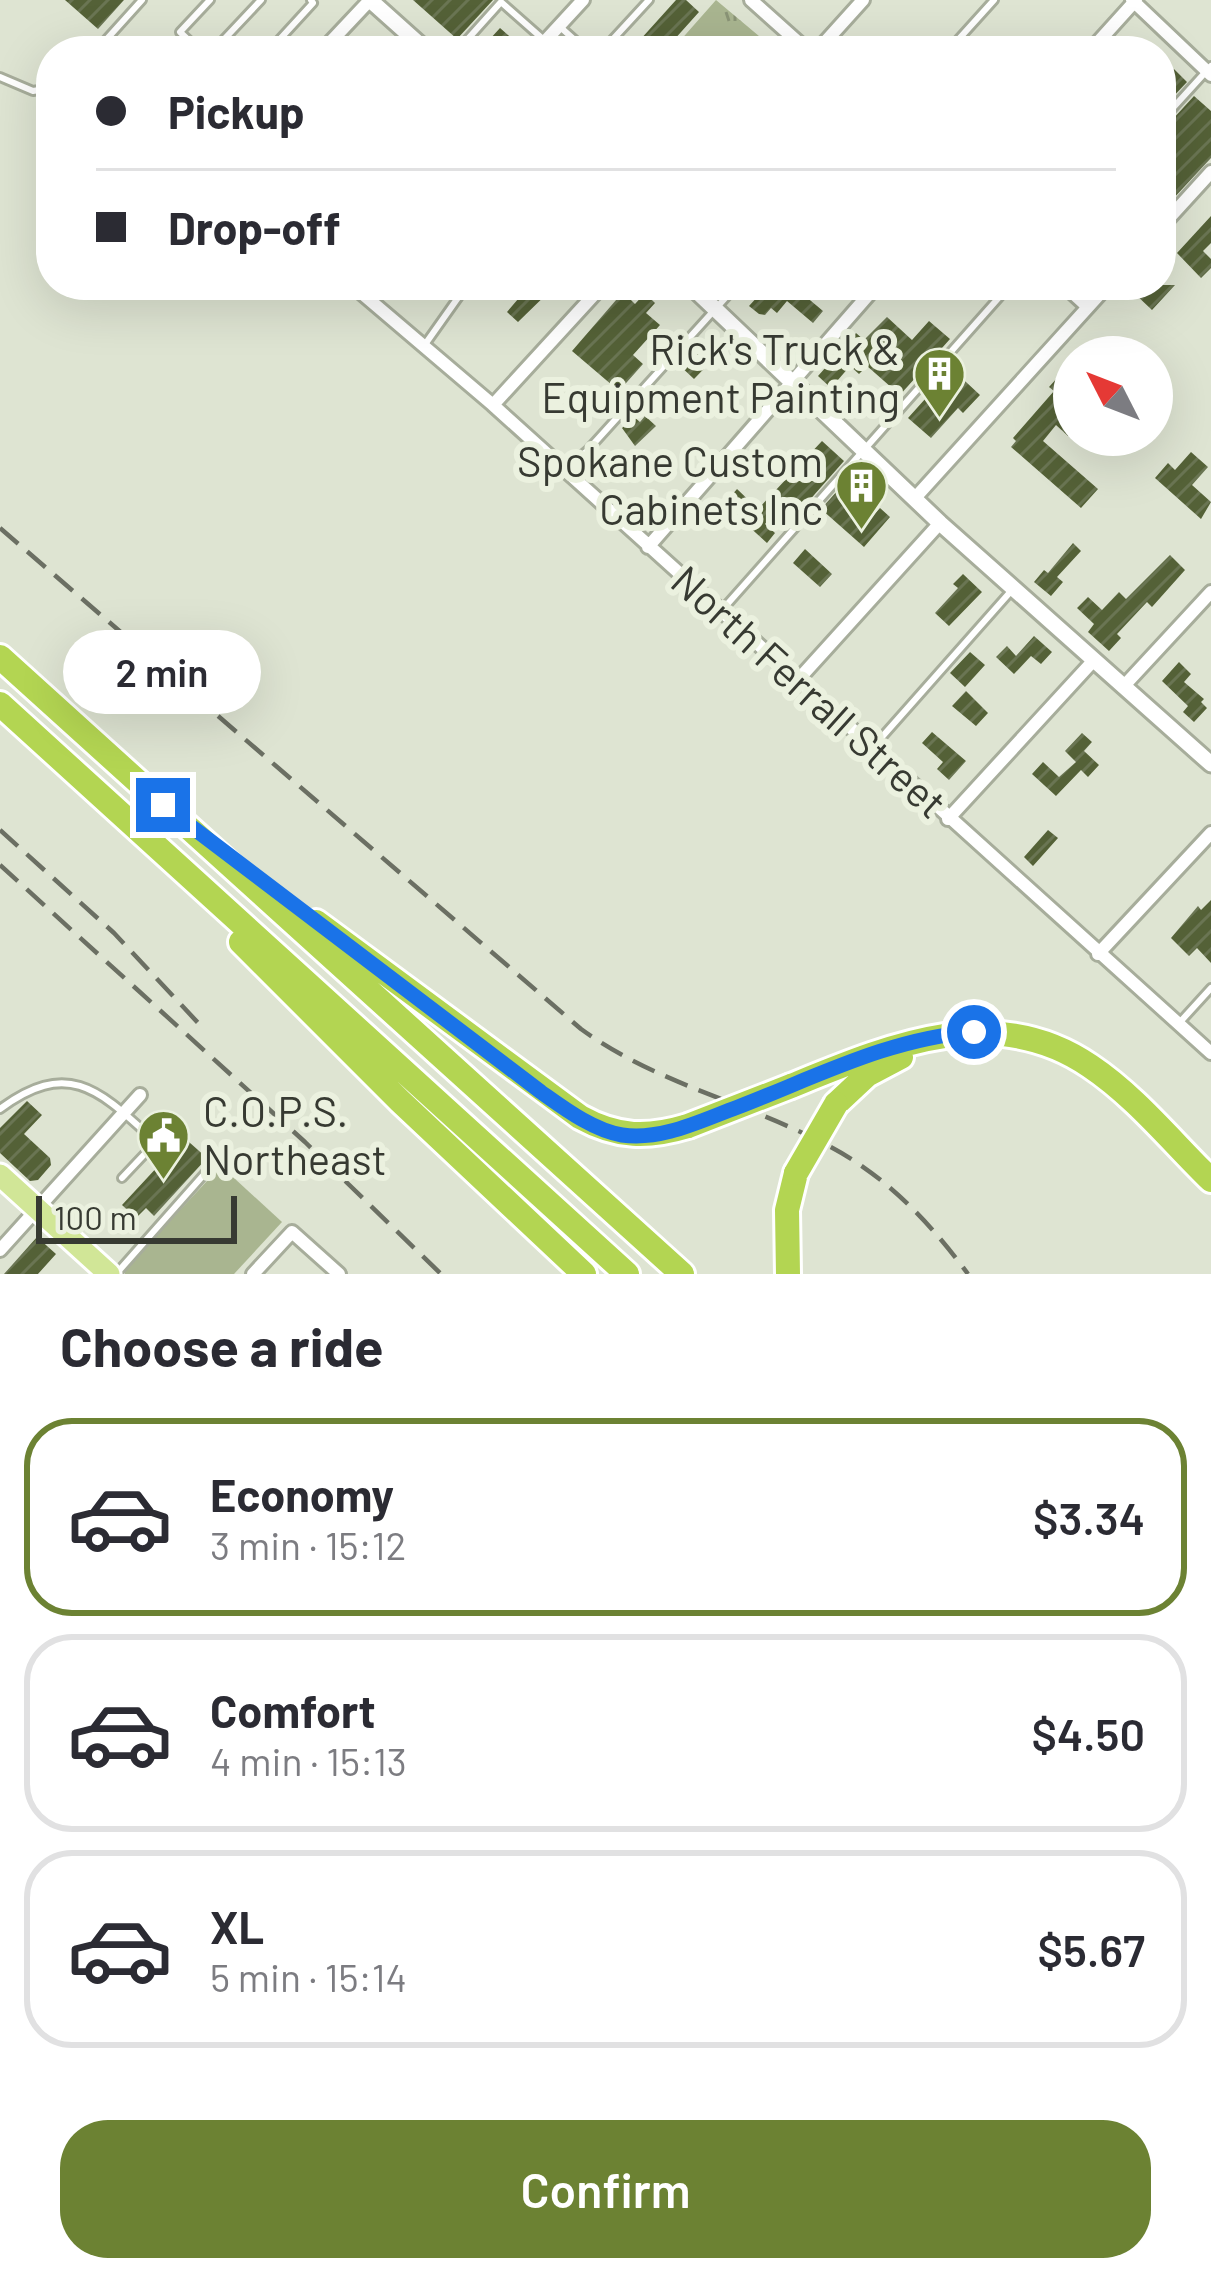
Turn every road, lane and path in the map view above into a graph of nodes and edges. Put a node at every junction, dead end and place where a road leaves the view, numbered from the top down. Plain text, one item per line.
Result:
1 (142, 0) edge
2 (210, 0) edge
3 (261, 0) edge
4 (310, 0) edge
5 (370, 0) edge
6 (583, 0) edge
7 (649, 0) edge
8 (751, 0) edge
9 (994, 0) edge
10 (860, 1) edge
11 (1134, 1) edge
12 (559, 26) junction
13 (110, 36) edge
14 (184, 36) edge
15 (227, 36) edge
16 (283, 36) edge
17 (336, 36) edge
18 (410, 36) edge
19 (471, 36) edge
20 (532, 36) edge
21 (550, 36) edge
22 (570, 36) edge
23 (616, 36) edge
24 (794, 36) edge
25 (826, 36) edge
26 (962, 36) edge
27 (1103, 36) edge
28 (1172, 36) edge
29 (1176, 40) edge
30 (1210, 71) edge
31 (0, 77) edge
32 (36, 90) edge
33 (1176, 106) edge
34 (1211, 172) edge
35 (1176, 210) edge
36 (370, 300) edge
37 (456, 300) edge
38 (589, 300) edge
39 (706, 300) edge
40 (724, 300) edge
41 (863, 300) edge
42 (996, 300) edge
43 (1080, 300) edge
44 (1094, 300) edge
45 (1088, 307) junction
46 (716, 309) junction
47 (424, 346) junction
48 (792, 378) junction
49 (493, 405) junction
50 (864, 446) junction
51 (564, 470) junction
52 (915, 498) junction
53 (940, 523) junction
54 (648, 547) junction
55 (1013, 589) junction
56 (1211, 592) edge
57 (721, 612) junction
58 (0, 657) edge
59 (1094, 660) junction
60 (797, 681) junction
61 (1123, 687) junction
62 (0, 704) edge
63 (872, 749) junction
64 (1211, 764) edge
65 (163, 805) junction
66 (121, 813) junction
67 (948, 819) junction
68 (1211, 833) edge
69 (1098, 954) junction
70 (1211, 988) edge
71 (1178, 1024) junction
72 (1211, 1053) edge
73 (140, 1095) dead end
74 (0, 1109) edge
75 (124, 1113) junction
76 (224, 1153) dead end
77 (0, 1175) edge
78 (122, 1178) dead end
79 (1211, 1180) edge
80 (1211, 1195) edge
81 (38, 1209) junction
82 (0, 1250) edge
83 (113, 1274) edge
84 (253, 1274) edge
85 (339, 1274) edge
86 (584, 1274) edge
87 (627, 1274) edge
88 (682, 1274) edge
89 (788, 1274) edge

1 - 13 lane
2 - 14 lane
3 - 15 lane
4 - 16 lane
5 - 17 street
5 - 18 street
6 - 12 street
7 - 23 lane
8 - 24 street
9 - 26 lane
10 - 25 street
11 - 27 street
11 - 28 street
12 - 21 street
12 - 22 lane
19 - 20 lane
29 - 30 street
30 - 33 lane
31 - 32 lane
34 - 35 street
36 - 47 street, North Ferrall Street
37 - 47 lane
38 - 49 street
39 - 46 street
40 - 46 lane
41 - 48 street
42 - 50 lane
43 - 45 street
44 - 45 street
45 - 52 street
46 - 48 street
46 - 51 lane
47 - 49 street, North Ferrall Street
48 - 50 street
48 - 54 street
49 - 51 street, North Ferrall Street
50 - 52 street
50 - 57 lane
51 - 54 street, North Ferrall Street
52 - 53 street
53 - 55 street
53 - 60 street
54 - 57 street, North Ferrall Street
55 - 59 street
55 - 63 lane
56 - 61 street
57 - 60 street, North Ferrall Street
58 - 65 highway
59 - 61 street
59 - 67 street
60 - 63 street, North Ferrall Street
61 - 64 street
62 - 66 highway
63 - 67 street, North Ferrall Street
65 - 79 highway, bridge
65 - 88 highway
66 - 86 highway
66 - 87 highway
67 - 69 street, North Ferrall Street
68 - 69 street
69 - 71 street, North Ferrall Street
70 - 71 lane
71 - 72 street, North Ferrall Street
73 - 75 street
74 - 75 lane
75 - 78 lane
75 - 81 street
76 - 83 lane
77 - 81 main road
80 - 89 highway, bridge
81 - 82 street
81 - 83 main road
84 - 85 street

